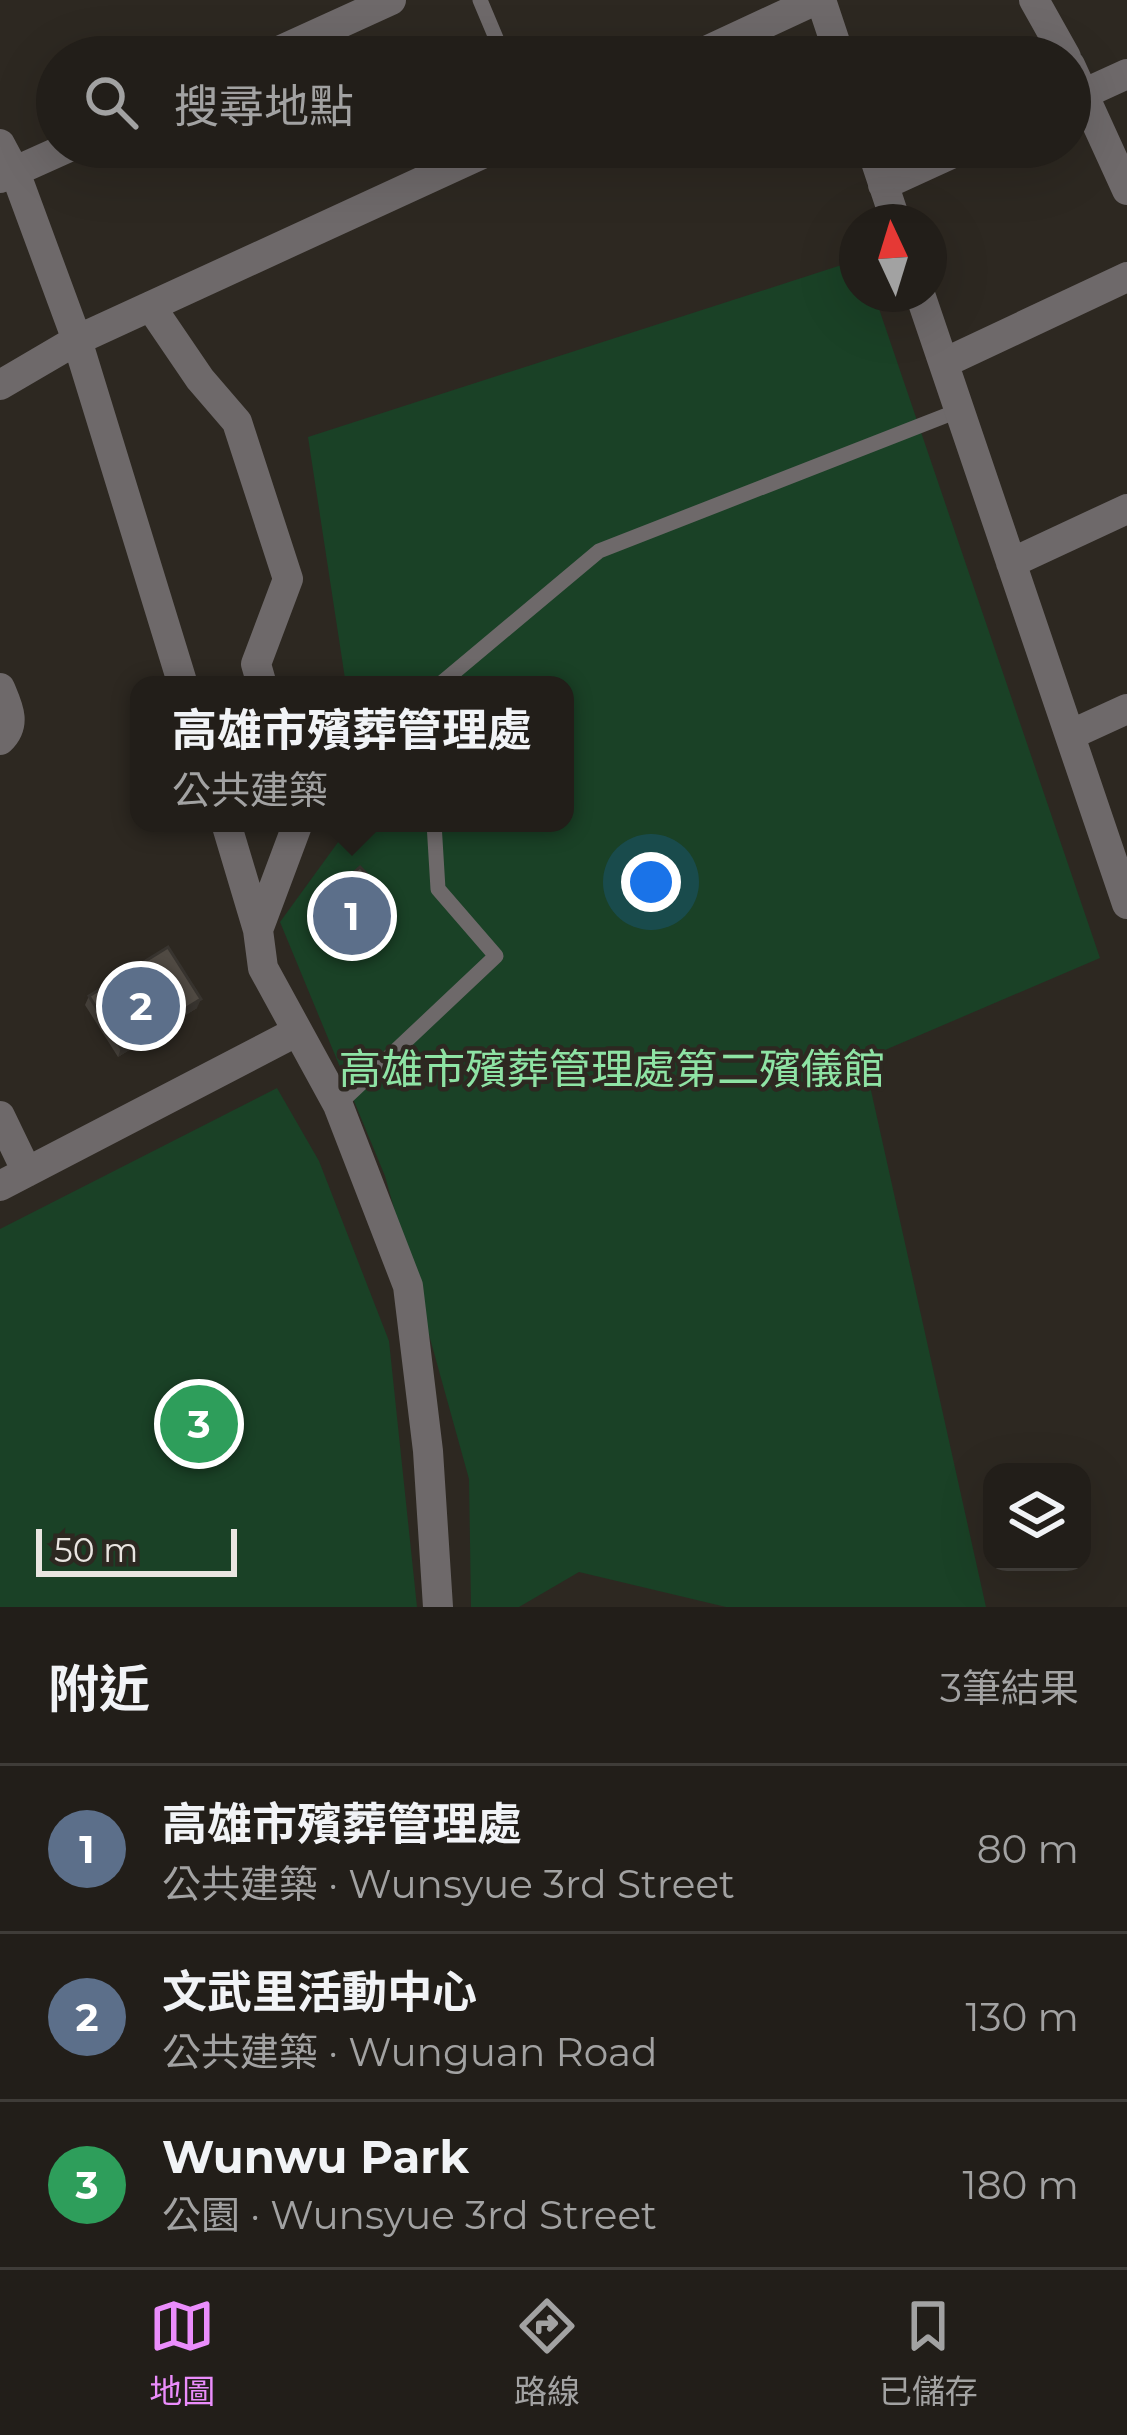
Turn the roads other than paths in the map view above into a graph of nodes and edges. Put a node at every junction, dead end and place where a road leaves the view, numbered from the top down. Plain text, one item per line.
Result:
1 (391, 0) edge
2 (480, 0) edge
3 (818, 0) edge
4 (1034, 0) edge
5 (312, 36) edge
6 (495, 36) edge
7 (738, 36) edge
8 (832, 36) edge
9 (1054, 36) edge
10 (1127, 74) edge
11 (1091, 90) edge
12 (1091, 121) edge
13 (36, 156) edge
14 (5, 165) edge
15 (452, 168) edge
16 (878, 168) edge
17 (921, 168) edge
18 (884, 185) junction
19 (1127, 190) edge
20 (890, 204) edge
21 (1127, 277) edge
22 (151, 308) junction
23 (926, 312) edge
24 (77, 340) junction
25 (944, 363) junction
26 (0, 385) edge
27 (960, 410) junction
28 (1127, 509) edge
29 (1011, 563) junction
30 (180, 676) edge
31 (259, 676) edge
32 (450, 676) edge
33 (0, 688) edge
34 (1127, 709) edge
35 (1070, 735) junction
36 (0, 740) edge
37 (229, 832) edge
38 (295, 832) edge
39 (435, 832) edge
40 (1127, 904) edge
41 (258, 930) junction
42 (296, 1032) junction
43 (338, 1106) junction
44 (0, 1117) edge
45 (14, 1179) edge
46 (438, 1607) edge

1 - 5 street
2 - 6 lane
3 - 7 street
3 - 8 street
4 - 9 street
10 - 11 street
12 - 19 street
13 - 14 street
14 - 24 street
15 - 22 street
16 - 18 street
17 - 18 street
18 - 20 street
21 - 25 street
22 - 24 street
22 - 31 street
23 - 25 street
24 - 26 street
24 - 30 street
25 - 27 street
27 - 29 street
27 - 32 lane
28 - 29 street
29 - 35 street
33 - 36 street
34 - 35 street
35 - 40 street
37 - 41 street
38 - 41 street
39 - 43 lane
41 - 42 street
42 - 43 street
42 - 45 street
43 - 46 street
44 - 45 street

